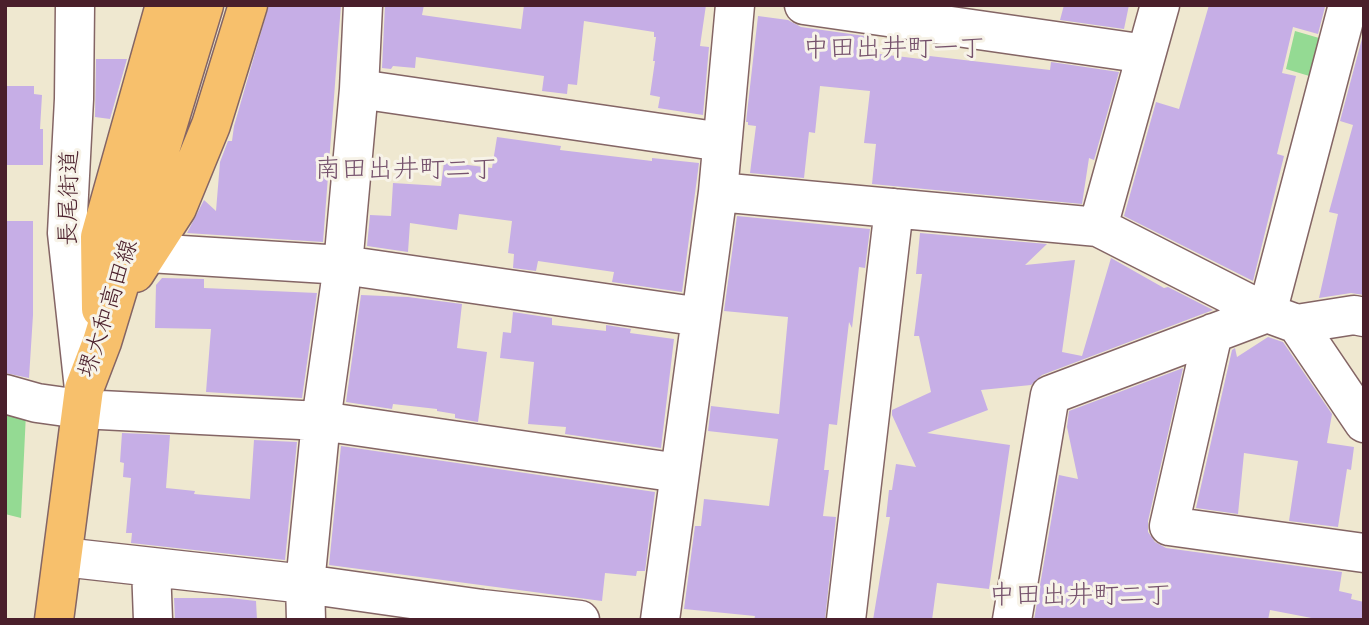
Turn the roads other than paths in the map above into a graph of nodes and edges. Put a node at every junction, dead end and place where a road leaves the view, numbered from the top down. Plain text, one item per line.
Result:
1 (75, 5) edge
2 (165, 5) edge
3 (204, 5) edge
4 (247, 5) edge
5 (363, 5) edge
6 (735, 5) edge
7 (804, 5) edge
8 (1160, 5) edge
9 (1348, 5) edge
10 (884, 11) edge
11 (1146, 54) junction
12 (359, 89) junction
13 (722, 142) junction
14 (718, 192) junction
15 (894, 208) junction
16 (1098, 227) junction
17 (149, 253) junction
18 (343, 265) junction
19 (116, 296) junction
20 (701, 317) junction
21 (1364, 317) edge
22 (1282, 319) junction
23 (1213, 333) junction
24 (102, 342) junction
25 (5, 394) edge
26 (82, 399) junction
27 (321, 421) junction
28 (1364, 423) edge
29 (679, 473) junction
30 (1364, 552) edge
31 (63, 557) junction
32 (151, 567) junction
33 (306, 602) edge
34 (482, 614) edge
35 (54, 620) edge
36 (153, 620) edge
37 (580, 620) edge
38 (660, 620) edge
39 (846, 620) edge
40 (1013, 620) edge

1 - 26 street, 長尾街道
2 - 24 main road
3 - 19 main road, 堺大和高田線
4 - 17 main road
5 - 12 street
6 - 13 street
7 - 10 street
8 - 11 street
9 - 22 street
10 - 11 street
11 - 16 street
12 - 13 street
12 - 18 street
13 - 14 street
14 - 15 street
14 - 20 street
15 - 16 street
15 - 39 street
16 - 22 street
17 - 18 street
17 - 19 main road
18 - 20 street
18 - 27 street
19 - 24 main road, 堺大和高田線
20 - 29 street
21 - 22 street
22 - 23 street
22 - 28 street
23 - 30 street
23 - 40 street
24 - 26 main road, 堺大和高田線
25 - 26 street
26 - 27 street
26 - 31 main road, 堺大和高田線
27 - 29 street
27 - 33 street
29 - 38 street
31 - 32 street
31 - 35 main road, 堺大和高田線
32 - 33 street
32 - 36 street
33 - 34 street
34 - 37 street

